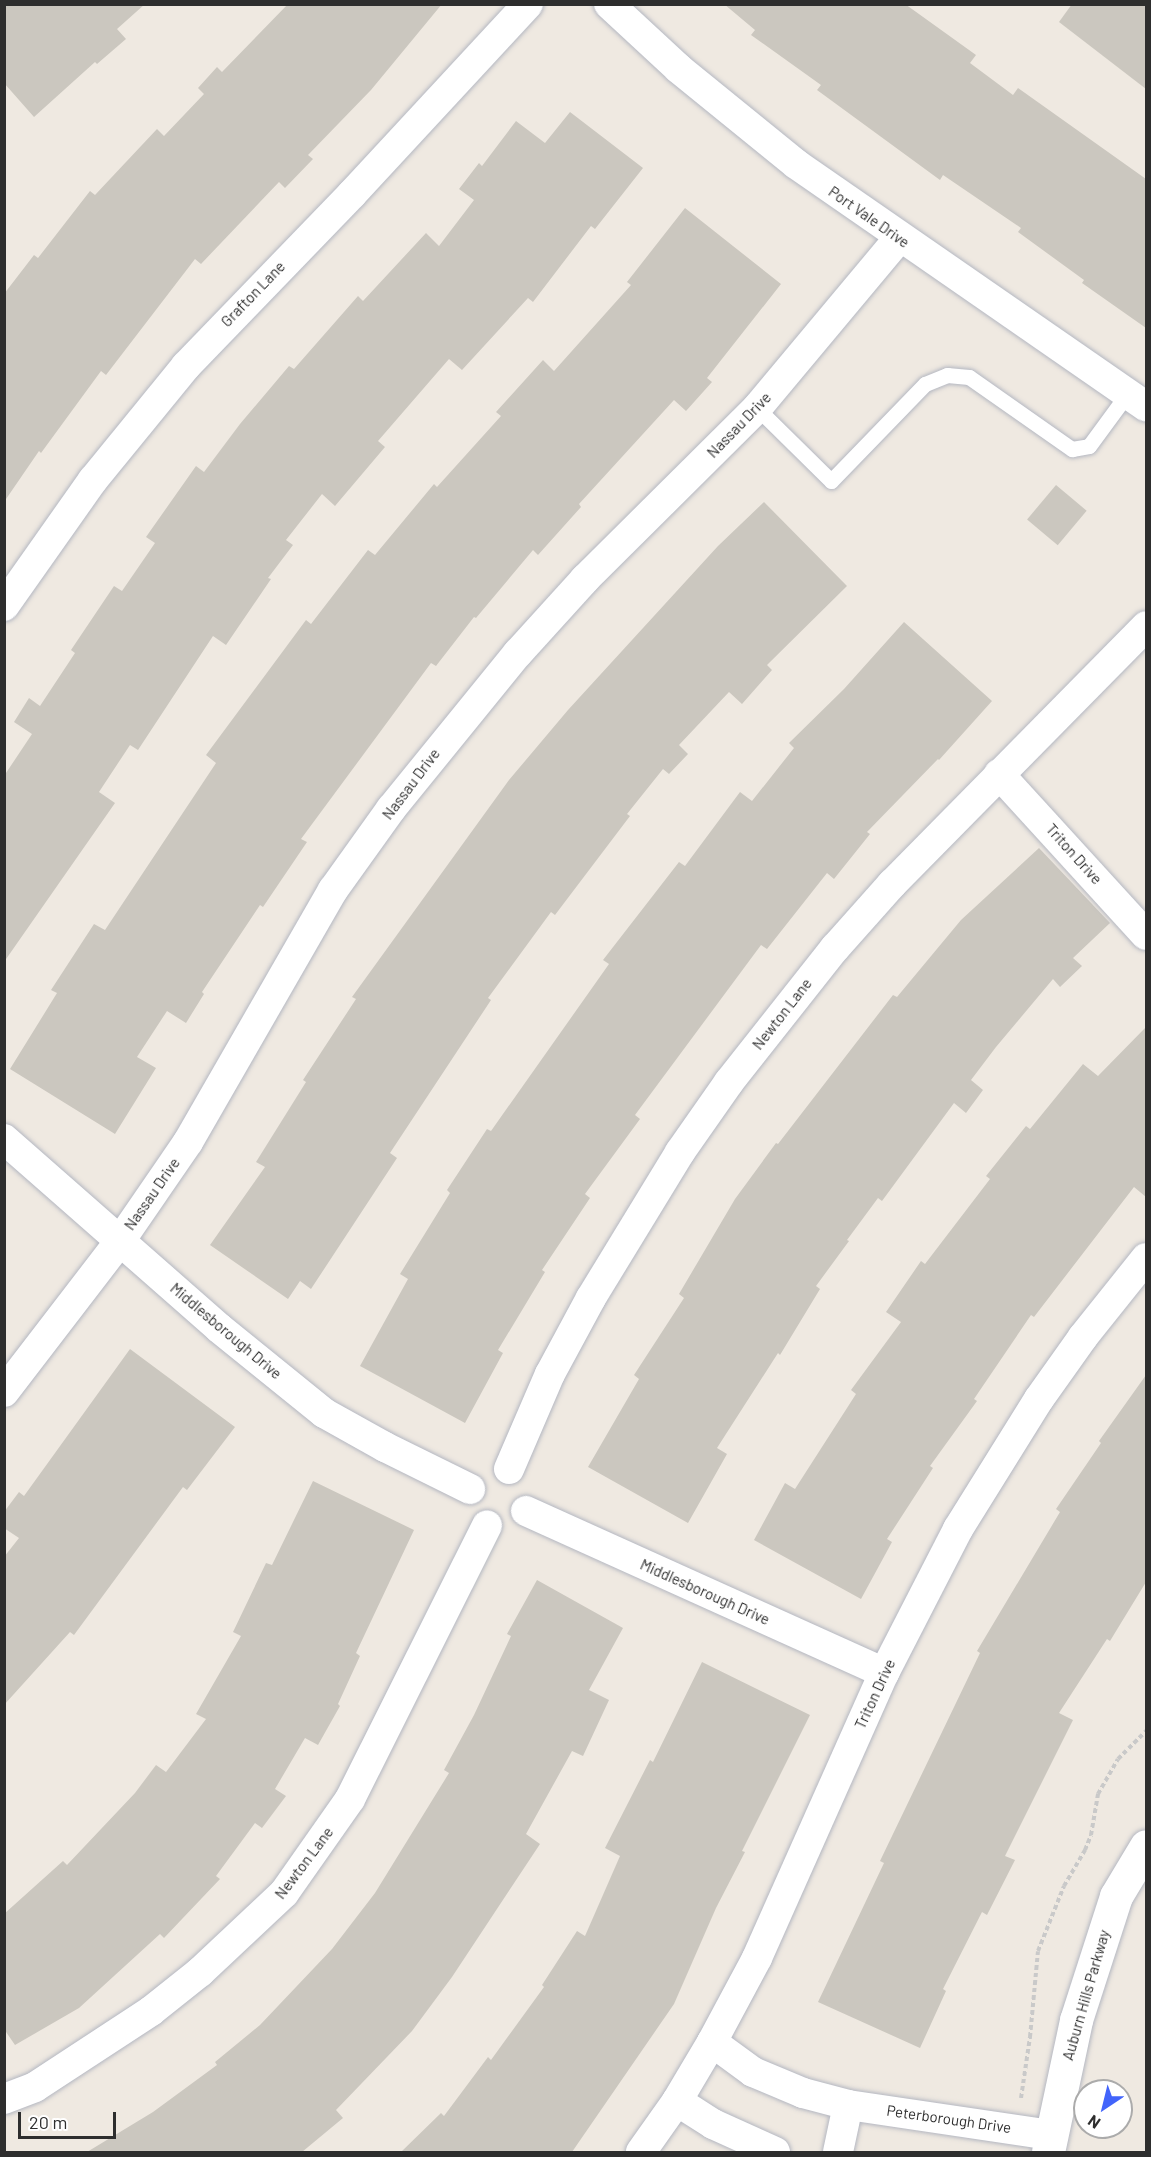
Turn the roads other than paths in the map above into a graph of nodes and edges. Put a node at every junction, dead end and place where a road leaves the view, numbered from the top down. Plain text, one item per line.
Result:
1 (528, 4) edge
2 (609, 4) edge
3 (900, 238) junction
4 (1137, 399) edge
5 (757, 408) junction
6 (4, 606) edge
7 (1146, 626) edge
8 (999, 774) junction
9 (1146, 935) edge
10 (4, 1139) edge
11 (120, 1241) junction
12 (1146, 1258) edge
13 (4, 1392) edge
14 (508, 1469) junction
15 (470, 1489) junction
16 (526, 1511) junction
17 (486, 1525) junction
18 (884, 1673) junction
19 (1146, 1846) edge
20 (712, 2042) junction
21 (4, 2099) edge
22 (677, 2101) junction
23 (848, 2105) junction
24 (1049, 2144) edge
25 (641, 2152) edge
26 (775, 2152) edge
27 (838, 2152) edge

1 - 6 street, Grafton Lane
2 - 3 street, Port Vale Drive
3 - 4 street, Port Vale Drive
3 - 5 street, Nassau Drive
4 - 5 lane
5 - 11 street, Nassau Drive
7 - 8 street, Newton Lane
8 - 9 street, Triton Drive
8 - 14 street, Newton Lane
10 - 11 street, Middlesborough Drive
11 - 13 street, Nassau Drive
11 - 15 street, Middlesborough Drive
12 - 18 street, Triton Drive
14 - 15 street
14 - 16 street
15 - 17 street
16 - 17 street
16 - 18 street, Middlesborough Drive
17 - 21 street, Newton Lane
18 - 20 street, Triton Drive
19 - 24 street, Auburn Hills Parkway
20 - 22 street, Triton Drive
20 - 23 street, Peterborough Drive
22 - 25 street, Triton Drive
22 - 26 street
23 - 24 street, Peterborough Drive
23 - 27 street

